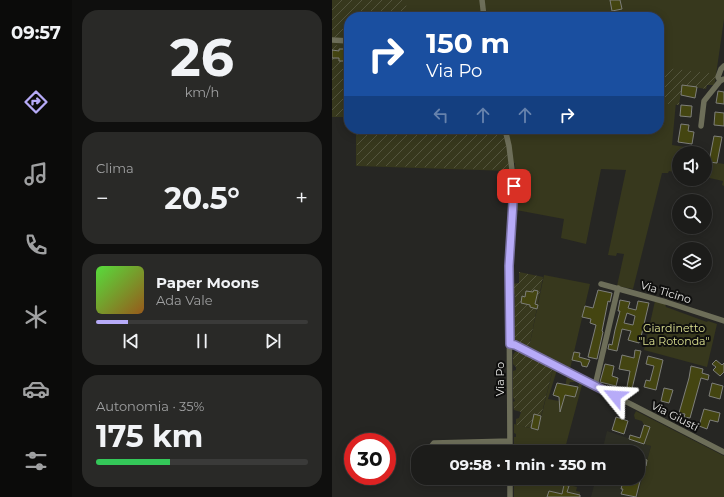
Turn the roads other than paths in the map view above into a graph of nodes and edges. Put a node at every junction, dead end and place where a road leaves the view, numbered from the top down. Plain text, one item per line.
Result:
1 (482, 0) edge
2 (483, 12) edge
3 (332, 40) edge
4 (344, 41) edge
5 (724, 66) edge
6 (722, 80) edge
7 (701, 126) dead end
8 (506, 134) edge
9 (601, 284) dead end
10 (618, 288) junction
11 (724, 321) edge
12 (510, 344) junction
13 (595, 386) junction
14 (510, 441) junction
15 (432, 445) edge
16 (510, 445) edge
17 (724, 452) edge
18 (510, 485) edge
19 (510, 497) edge

1 - 2 street
3 - 4 street
5 - 6 street
6 - 7 street
8 - 12 street, Via Po
9 - 10 street, Via Ticino
10 - 11 street, Via Ticino
10 - 13 street
12 - 13 street, Via Giusti
12 - 14 street, Via Po
13 - 17 street, Via Giusti
14 - 15 street
14 - 16 street, Via Po
18 - 19 street

